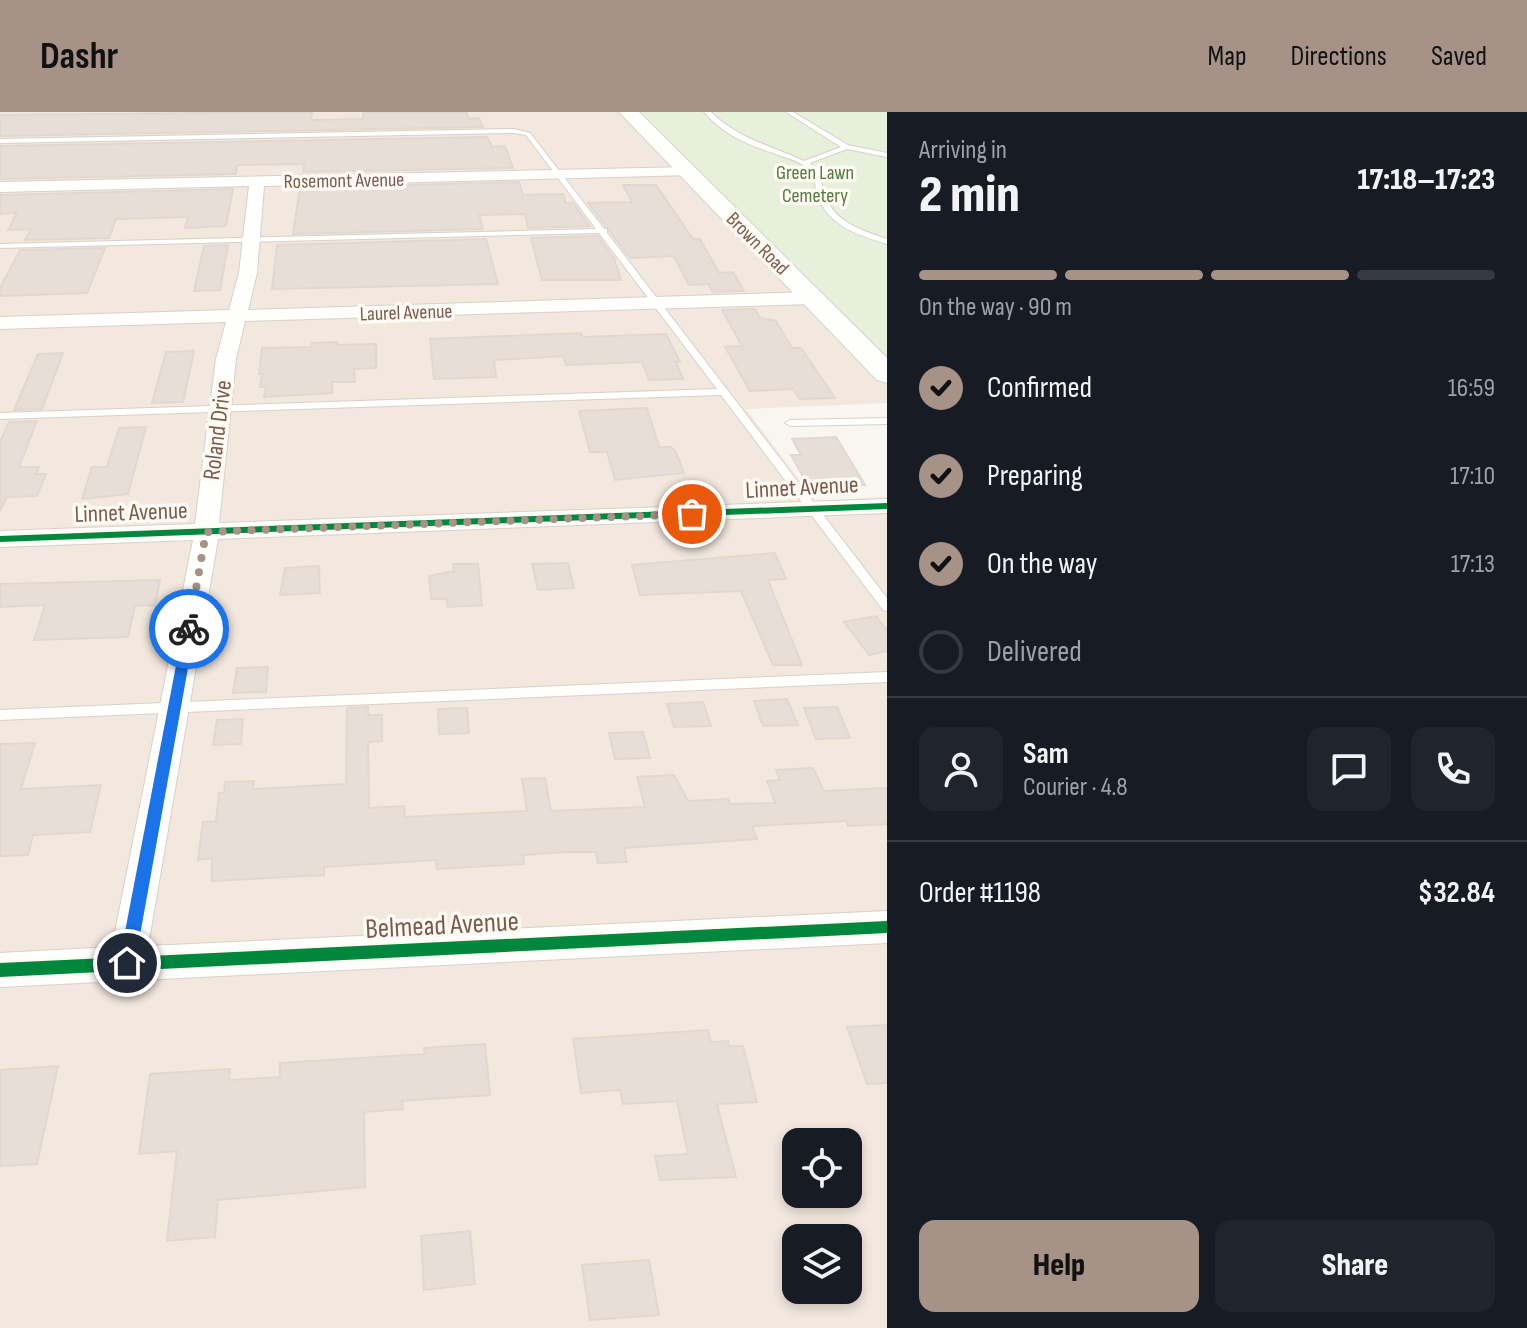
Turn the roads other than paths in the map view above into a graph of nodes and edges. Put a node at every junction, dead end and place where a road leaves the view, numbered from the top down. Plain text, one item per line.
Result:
1 (628, 112) edge
2 (707, 112) edge
3 (789, 112) edge
4 (0, 141) edge
5 (846, 147) junction
6 (887, 155) edge
7 (804, 163) junction
8 (688, 172) junction
9 (562, 175) junction
10 (257, 181) junction
11 (0, 187) edge
12 (604, 231) junction
13 (251, 241) junction
14 (887, 242) edge
15 (0, 246) edge
16 (812, 298) junction
17 (657, 303) junction
18 (235, 317) junction
19 (0, 323) edge
20 (887, 374) edge
21 (725, 392) junction
22 (220, 409) junction
23 (0, 416) edge
24 (887, 421) edge
25 (790, 423) dead end
26 (887, 506) edge
27 (813, 509) junction
28 (206, 532) junction
29 (0, 539) edge
30 (887, 607) edge
31 (887, 677) edge
32 (174, 707) junction
33 (0, 715) edge
34 (887, 927) edge
35 (127, 963) junction
36 (0, 970) edge

1 - 8 main road, Brown Road
2 - 7 lane
3 - 5 lane
4 - 9 lane
5 - 6 lane
5 - 7 lane
7 - 14 lane
8 - 9 street, Rosemont Avenue
8 - 16 main road, Brown Road
9 - 10 street, Rosemont Avenue
9 - 12 lane
10 - 11 street, Rosemont Avenue
10 - 13 street, Roland Drive
12 - 13 lane
12 - 17 lane
13 - 15 lane
13 - 18 street, Roland Drive
16 - 17 street, Laurel Avenue
16 - 20 main road, Brown Road
17 - 18 street, Laurel Avenue
17 - 21 lane
18 - 19 street, Laurel Avenue
18 - 22 street, Roland Drive
21 - 22 lane
21 - 27 lane
22 - 23 lane
22 - 28 street, Roland Drive
24 - 25 lane
26 - 27 street, Linnet Avenue
27 - 28 street, Linnet Avenue
27 - 30 lane
28 - 29 street, Linnet Avenue
28 - 32 street, Roland Drive
31 - 32 lane
32 - 33 lane
32 - 35 street, Roland Drive
34 - 35 street, Belmead Avenue
35 - 36 street, Belmead Avenue

